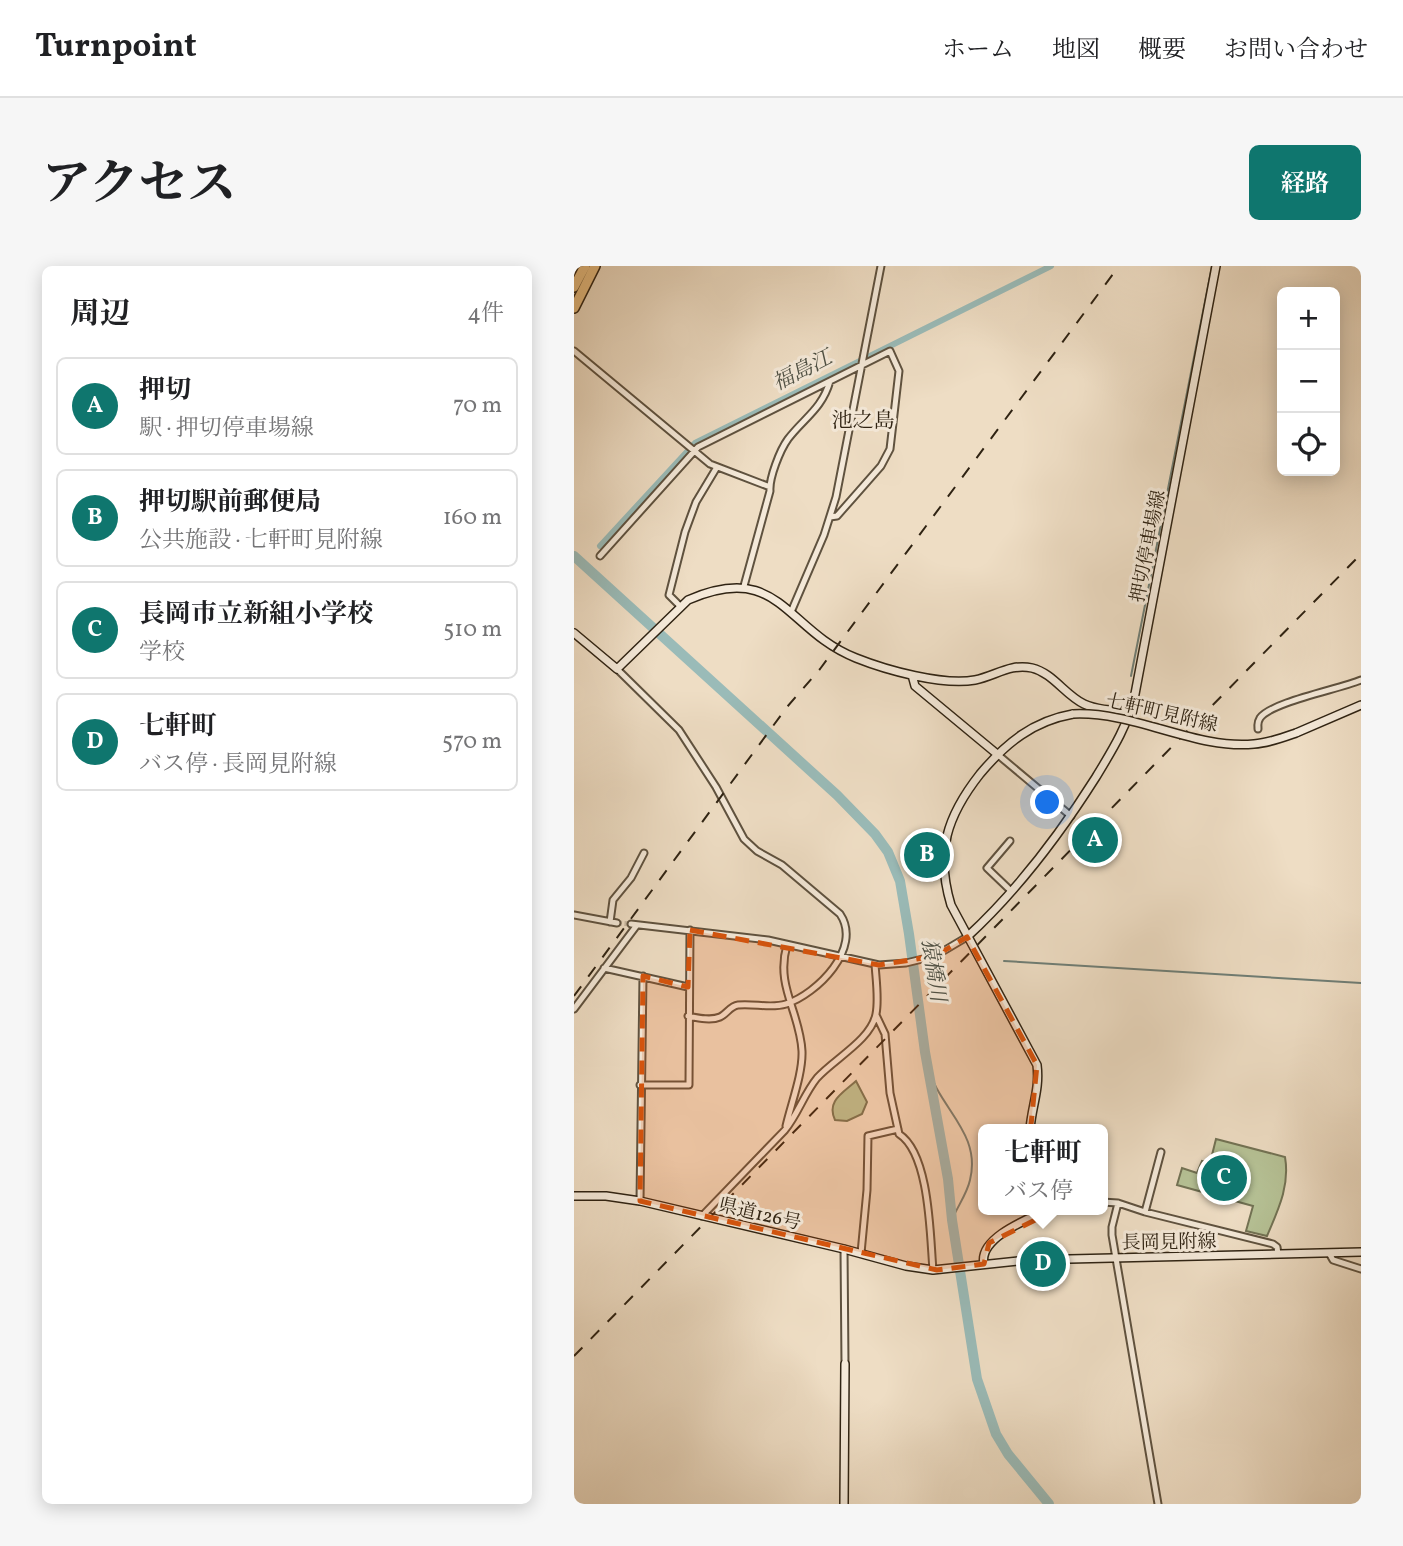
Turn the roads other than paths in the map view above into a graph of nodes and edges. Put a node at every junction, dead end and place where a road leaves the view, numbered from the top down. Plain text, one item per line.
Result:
1 (585, 266) edge
2 (595, 266) edge
3 (881, 266) edge
4 (1216, 266) edge
5 (574, 287) edge
6 (574, 308) edge
7 (574, 351) edge
8 (861, 365) junction
9 (830, 381) junction
10 (694, 450) junction
11 (717, 467) junction
12 (770, 487) junction
13 (830, 517) junction
14 (600, 556) dead end
15 (744, 586) junction
16 (680, 606) junction
17 (790, 612) junction
18 (574, 632) edge
19 (903, 663) dead end
20 (617, 669) junction
21 (900, 672) junction
22 (912, 675) junction
23 (1361, 680) edge
24 (1361, 705) edge
25 (1131, 711) junction
26 (1258, 729) dead end
27 (997, 754) junction
28 (1070, 816) junction
29 (1010, 841) dead end
30 (644, 853) dead end
31 (1010, 890) junction
32 (574, 915) edge
33 (610, 922) junction
34 (617, 923) tunnel mouth
35 (690, 930) junction
36 (967, 937) junction
37 (786, 945) junction
38 (842, 957) junction
39 (875, 964) junction
40 (604, 968) junction
41 (643, 976) junction
42 (688, 987) junction
43 (791, 1002) junction
44 (574, 1009) edge
45 (688, 1016) junction
46 (876, 1016) junction
47 (640, 1086) junction
48 (1030, 1124) edge
49 (785, 1129) junction
50 (898, 1129) junction
51 (1161, 1152) dead end
52 (574, 1196) edge
53 (640, 1202) junction
54 (1108, 1202) edge
55 (1118, 1203) junction
56 (1145, 1212) junction
57 (1037, 1215) edge
58 (702, 1216) junction
59 (845, 1249) junction
60 (1361, 1252) edge
61 (861, 1253) junction
62 (1278, 1254) junction
63 (1329, 1254) junction
64 (1116, 1258) junction
65 (981, 1265) junction
66 (1361, 1269) edge
67 (935, 1270) junction
68 (845, 1364) joint
69 (844, 1504) edge
70 (1158, 1504) edge

1 - 5 highway
2 - 6 highway
3 - 8 street
4 - 25 main road, 押切停車場線
7 - 10 street
8 - 9 street
8 - 13 street
8 - 13 street
9 - 10 street
9 - 12 street
10 - 11 street
10 - 14 street
11 - 12 street
11 - 16 street
12 - 15 street
13 - 17 street
15 - 16 main road
15 - 17 main road
16 - 20 main road
17 - 21 main road
18 - 20 main road
19 - 21 street
20 - 38 street
21 - 22 main road
22 - 25 main road
22 - 27 main road
23 - 26 street
24 - 27 main road, 七軒町見附線, bridge
25 - 28 main road, 押切停車場線
27 - 28 street
27 - 36 main road, 七軒町見附線
28 - 31 main road, 押切停車場線
29 - 31 street
30 - 33 street
31 - 36 main road, 押切停車場線
32 - 33 street
33 - 34 street
35 - 37 street
35 - 40 street
35 - 42 street
36 - 39 street
36 - 48 main road, 七軒町見附線
37 - 38 street
37 - 43 street
38 - 39 street
38 - 43 street
39 - 46 street
40 - 41 street
40 - 44 street
41 - 42 street
41 - 47 street
42 - 45 street
43 - 45 street
43 - 49 street
45 - 47 street
46 - 49 street
46 - 50 street
47 - 53 street
49 - 58 street
50 - 61 street
50 - 67 street
51 - 56 street
52 - 53 main road, 県道126号
53 - 58 main road, 県道126号
54 - 55 street
55 - 56 street
55 - 64 street
56 - 62 street
57 - 65 main road
58 - 59 main road, 県道126号
59 - 61 main road, 県道126号
59 - 68 street
60 - 63 main road, 長岡見附線
61 - 67 main road, 県道126号
62 - 63 main road, 長岡見附線
62 - 64 main road, 長岡見附線
63 - 66 street
64 - 65 main road, 長岡見附線
64 - 70 street
65 - 67 main road, 長岡見附線
68 - 69 main road

